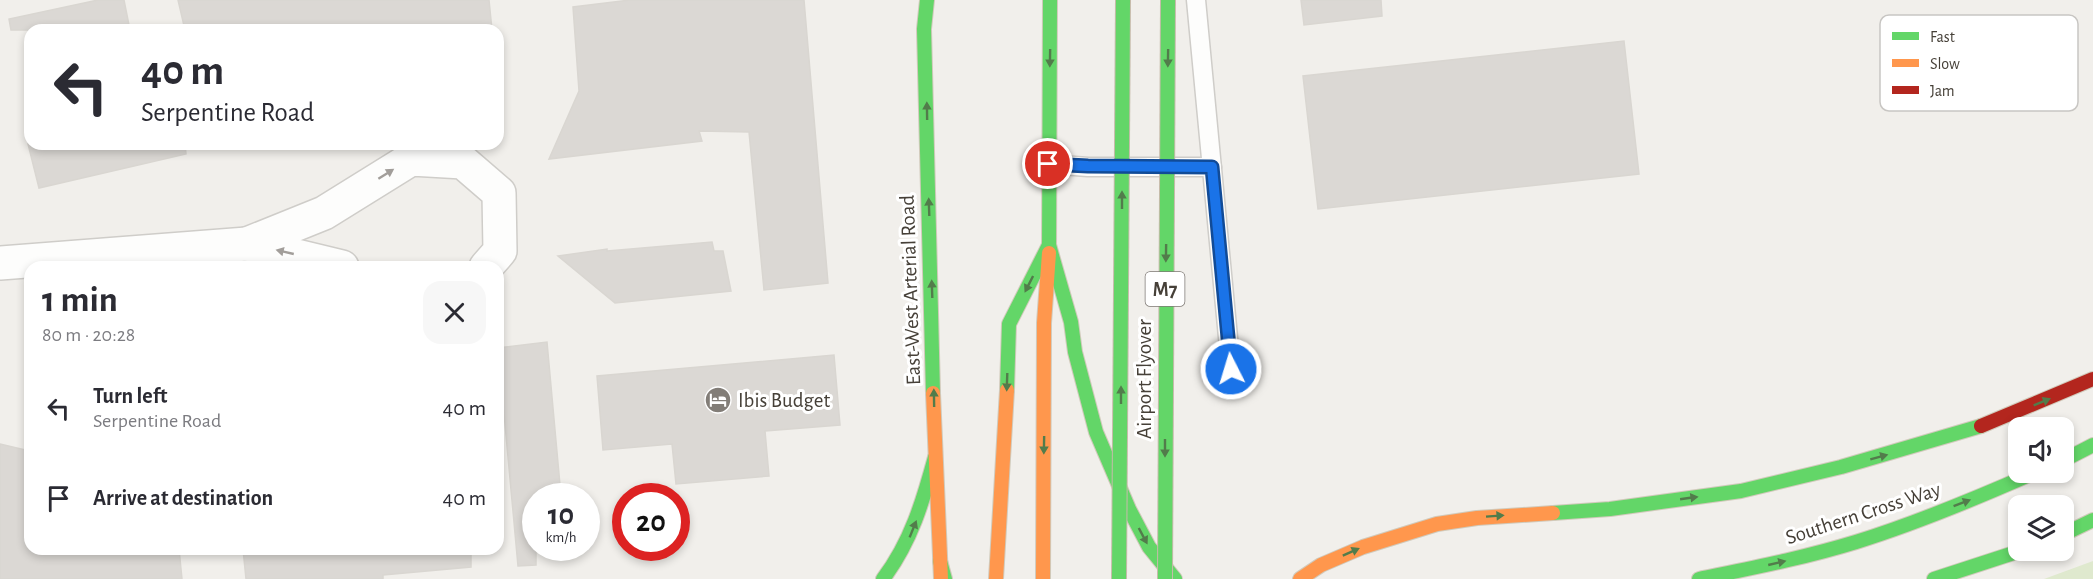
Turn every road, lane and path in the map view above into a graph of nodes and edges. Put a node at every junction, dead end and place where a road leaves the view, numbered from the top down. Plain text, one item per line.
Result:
1 (918, 0) edge
2 (927, 0) edge
3 (1050, 0) edge
4 (1123, 0) edge
5 (1168, 0) edge
6 (1196, 0) edge
7 (924, 29) junction
8 (1048, 164) junction
9 (1212, 167) junction
10 (248, 244) junction
11 (1049, 244) junction
12 (24, 261) edge
13 (26, 261) edge
14 (317, 261) edge
15 (491, 261) edge
16 (0, 263) edge
17 (1231, 369) dead end
18 (2093, 379) edge
19 (2093, 445) edge
20 (2074, 455) edge
21 (935, 457) junction
22 (2010, 483) edge
23 (2093, 520) edge
24 (2074, 529) edge
25 (2008, 555) edge
26 (883, 579) edge
27 (943, 579) edge
28 (996, 579) edge
29 (1043, 579) edge
30 (1119, 579) edge
31 (1165, 579) edge
32 (1175, 579) edge
33 (1300, 579) edge
34 (1699, 579) edge
35 (1934, 579) edge

1 - 7 main road
2 - 7 main road, East-West Arterial Road
3 -> 8 main road
30 -> 4 main road, Airport Flyover / M7, bridge
5 -> 31 main road, Airport Flyover / M7, bridge
6 - 9 lane
21 -> 7 main road, East-West Arterial Road
8 - 9 lane
8 - 11 main road
9 - 17 lane
10 - 13 street
14 -> 10 street
10 -> 15 street
11 -> 28 main road
11 -> 29 main road
11 -> 32 main road
12 - 16 street
33 -> 18 main road
19 - 20 main road
26 -> 21 main road
21 - 27 main road, East-West Arterial Road
34 -> 22 main road, Southern Cross Way
23 - 24 main road
25 - 35 main road

